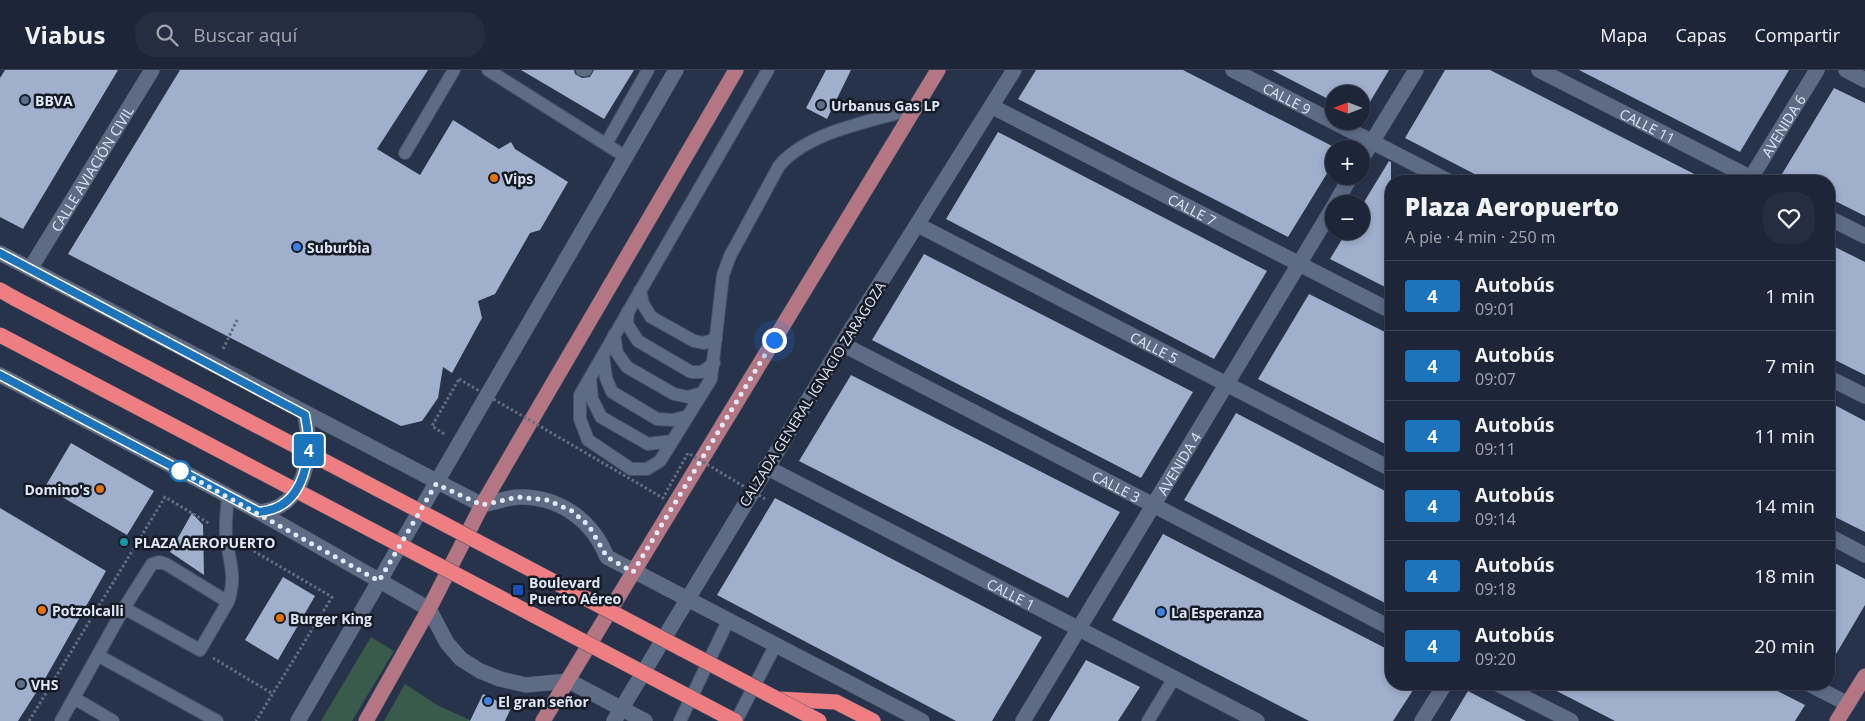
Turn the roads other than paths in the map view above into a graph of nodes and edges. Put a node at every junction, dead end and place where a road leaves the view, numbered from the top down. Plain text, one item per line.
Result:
1 (152, 70) edge
2 (454, 70) edge
3 (488, 70) edge
4 (582, 70) edge
5 (586, 70) edge
6 (648, 70) edge
7 (676, 70) edge
8 (736, 70) edge
9 (768, 70) edge
10 (938, 70) edge
11 (1014, 70) edge
12 (1233, 70) edge
13 (1416, 70) edge
14 (1539, 70) edge
15 (1817, 70) edge
16 (1846, 70) edge
17 (1865, 80) edge
18 (992, 107) junction
19 (916, 108) junction
20 (1372, 142) junction
21 (606, 144) junction
22 (1370, 145) edge
23 (405, 153) dead end
24 (626, 157) junction
25 (1436, 175) edge
26 (1742, 175) edge
27 (1755, 175) edge
28 (1325, 220) edge
29 (1835, 221) edge
30 (918, 225) junction
31 (1865, 236) edge
32 (0, 253) edge
33 (1299, 264) junction
34 (30, 269) junction
35 (0, 290) edge
36 (640, 290) junction
37 (1385, 309) edge
38 (628, 311) junction
39 (0, 335) edge
40 (614, 335) junction
41 (716, 339) junction
42 (842, 344) junction
43 (603, 355) junction
44 (714, 364) junction
45 (0, 375) edge
46 (590, 378) junction
47 (1835, 381) edge
48 (1226, 384) junction
49 (702, 393) junction
50 (1865, 396) edge
51 (305, 415) junction
52 (688, 416) junction
53 (672, 442) junction
54 (1385, 466) edge
55 (766, 467) junction
56 (436, 484) junction
57 (228, 496) junction
58 (482, 505) junction
59 (1153, 505) junction
60 (259, 512) junction
61 (1835, 539) edge
62 (1865, 555) edge
63 (633, 572) junction
64 (379, 581) junction
65 (688, 601) junction
66 (228, 602) junction
67 (124, 608) junction
68 (429, 609) junction
69 (728, 621) junction
70 (1385, 625) edge
71 (1079, 629) junction
72 (775, 646) junction
73 (99, 656) junction
74 (1865, 676) edge
75 (1174, 678) junction
76 (569, 681) junction
77 (1441, 690) edge
78 (1510, 690) edge
79 (1821, 690) edge
80 (74, 698) junction
81 (777, 699) junction
82 (1848, 704) junction
83 (617, 715) edge
84 (61, 721) edge
85 (113, 721) edge
86 (217, 721) edge
87 (298, 721) edge
88 (366, 721) edge
89 (543, 721) edge
90 (645, 721) edge
91 (680, 721) edge
92 (735, 721) edge
93 (819, 721) edge
94 (873, 721) edge
95 (922, 721) edge
96 (1024, 721) edge
97 (1148, 721) edge
98 (1257, 721) edge
99 (1422, 721) edge
100 (1570, 721) edge
101 (1837, 721) edge

1 - 34 street, CALLE AVIACIÓN CIVIL
2 - 23 lane
3 - 21 lane
4 - 5 lane
6 - 21 lane
7 - 24 street
8 - 58 main road
9 - 36 lane
10 - 19 main road
11 - 18 street, CALZADA GENERAL IGNACIO ZARAGOZA
12 - 20 street, CALLE 9
13 - 20 street
14 - 26 street, CALLE 11
15 - 27 street, AVENIDA 6
16 - 17 street
18 - 30 street, CALZADA GENERAL IGNACIO ZARAGOZA
18 - 33 street, CALLE 7
19 - 41 lane
19 - 63 main road
20 - 22 street
20 - 25 street, CALLE 9
21 - 24 lane
24 - 56 street
28 - 33 street, AVENIDA 4
29 - 31 street
30 - 42 street, CALZADA GENERAL IGNACIO ZARAGOZA
30 - 48 street, CALLE 5
32 - 34 street
33 - 37 street, CALLE 7
33 - 48 street, AVENIDA 4
34 - 51 street
35 - 81 highway, bridge
36 - 38 lane
36 - 41 lane
38 - 40 lane
38 - 44 lane
39 - 92 highway, bridge
40 - 43 lane
40 - 49 lane
41 - 44 lane
42 - 55 street, CALZADA GENERAL IGNACIO ZARAGOZA
42 - 59 street, CALLE 3
43 - 46 lane
43 - 52 lane
44 - 49 lane
45 - 57 street
46 - 53 lane
46 - 53 lane
47 - 50 street
48 - 54 street, CALLE 5
48 - 59 street, AVENIDA 4
49 - 52 lane
51 - 56 street
51 - 60 street
52 - 53 lane
55 - 65 street, CALZADA GENERAL IGNACIO ZARAGOZA
55 - 71 street, CALLE 1
56 - 58 street
56 - 64 street
57 - 60 street
57 - 66 lane
58 - 63 street
58 - 68 main road
59 - 70 street, CALLE 3
59 - 71 street, AVENIDA 4
60 - 64 street
61 - 62 street
63 - 65 street
63 - 76 main road
64 - 68 street
64 - 87 street
65 - 69 street
65 - 83 street, CALZADA GENERAL IGNACIO ZARAGOZA
66 - 67 lane
66 - 67 lane
67 - 73 lane
68 - 76 street
68 - 88 main road
69 - 72 street
69 - 91 lane
71 - 75 street, CALLE 1
71 - 96 street, AVENIDA 4
72 - 92 lane
72 - 95 street
73 - 80 lane
73 - 86 lane
74 - 82 main road
75 - 97 lane
75 - 98 street, CALLE 1
76 - 83 street
76 - 89 main road
77 - 99 street
78 - 100 street
79 - 82 street
80 - 84 lane
80 - 85 lane
81 - 93 highway, bridge
81 - 94 highway
82 - 101 main road
83 - 90 street

